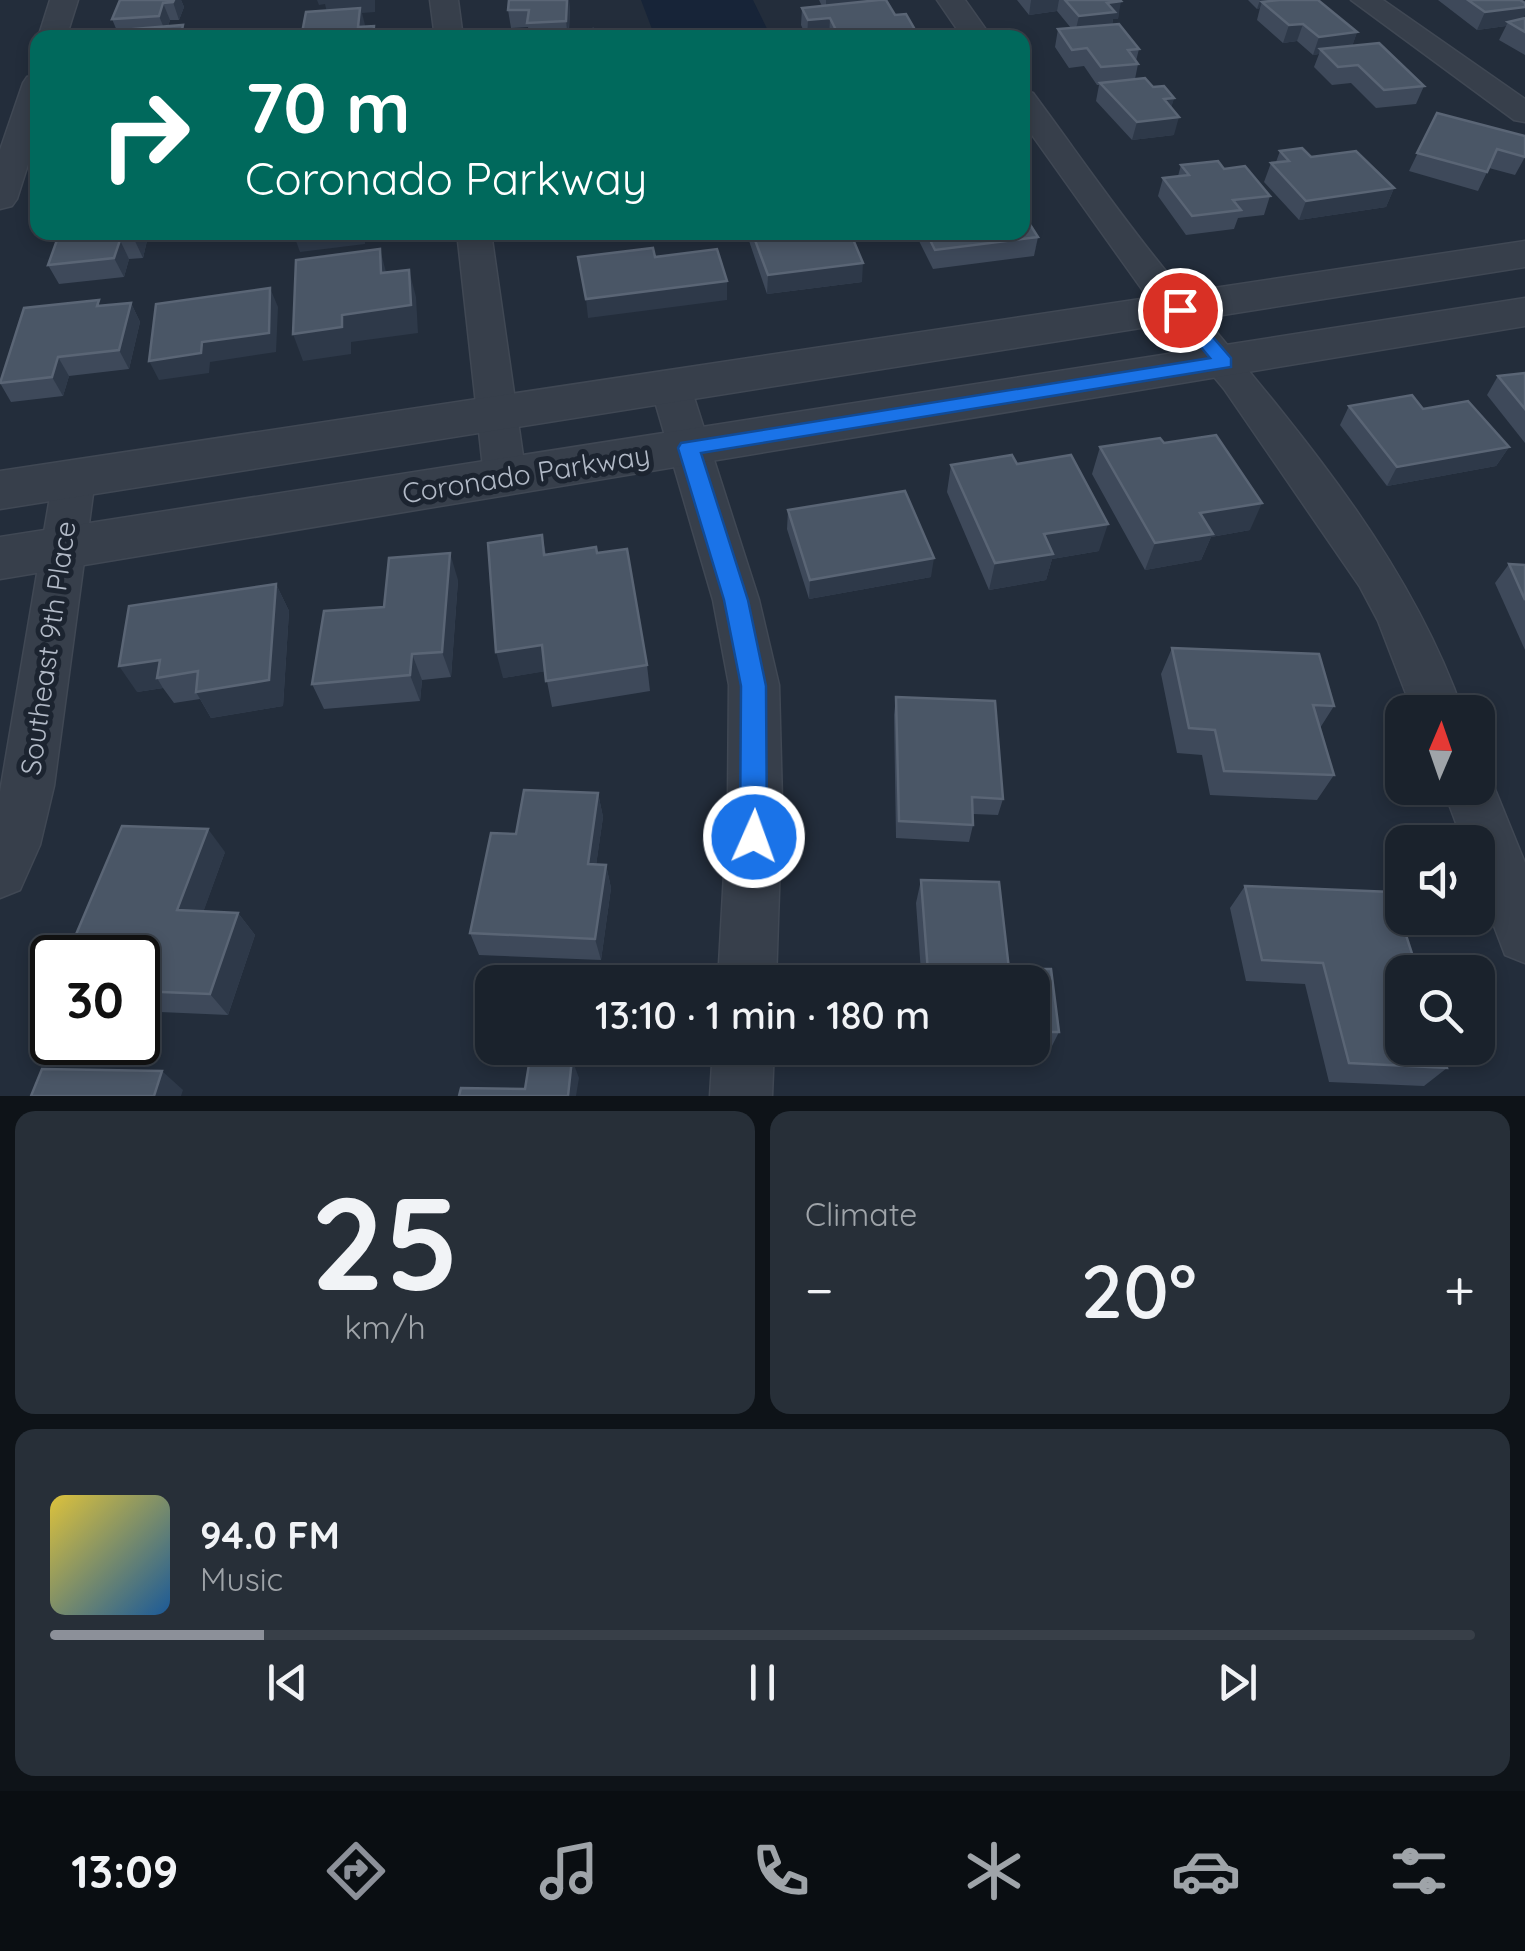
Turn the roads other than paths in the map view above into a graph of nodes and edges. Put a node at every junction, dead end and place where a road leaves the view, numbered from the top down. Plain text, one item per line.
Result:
1 (64, 0) edge
2 (444, 0) edge
3 (951, 0) edge
4 (1365, 0) edge
5 (55, 30) edge
6 (448, 30) edge
7 (972, 30) edge
8 (30, 107) edge
9 (1030, 110) edge
10 (1525, 113) edge
11 (0, 199) edge
12 (475, 240) edge
13 (1525, 254) edge
14 (1180, 310) junction
15 (1525, 312) edge
16 (1224, 362) junction
17 (671, 388) junction
18 (498, 414) junction
19 (689, 448) junction
20 (505, 477) junction
21 (74, 479) junction
22 (0, 490) edge
23 (62, 548) junction
24 (0, 558) edge
25 (1431, 695) edge
26 (1475, 805) edge
27 (0, 872) edge
28 (1525, 934) edge
29 (748, 965) edge
30 (743, 1065) edge
31 (742, 1096) edge

1 - 5 street
2 - 6 street
3 - 7 street
4 - 10 street
8 - 11 street
9 - 14 street
12 - 18 street
13 - 14 street
14 - 16 street
14 - 17 street
15 - 16 street, Coronado Parkway
16 - 19 street, Coronado Parkway
16 - 25 street
17 - 18 street
17 - 19 street
18 - 20 street
18 - 21 street
19 - 20 street, Coronado Parkway
19 - 29 street
20 - 23 street, Coronado Parkway
21 - 22 street
21 - 23 street, Southeast 9th Place
23 - 24 street, Coronado Parkway
23 - 27 street, Southeast 9th Place
26 - 28 street
30 - 31 street

